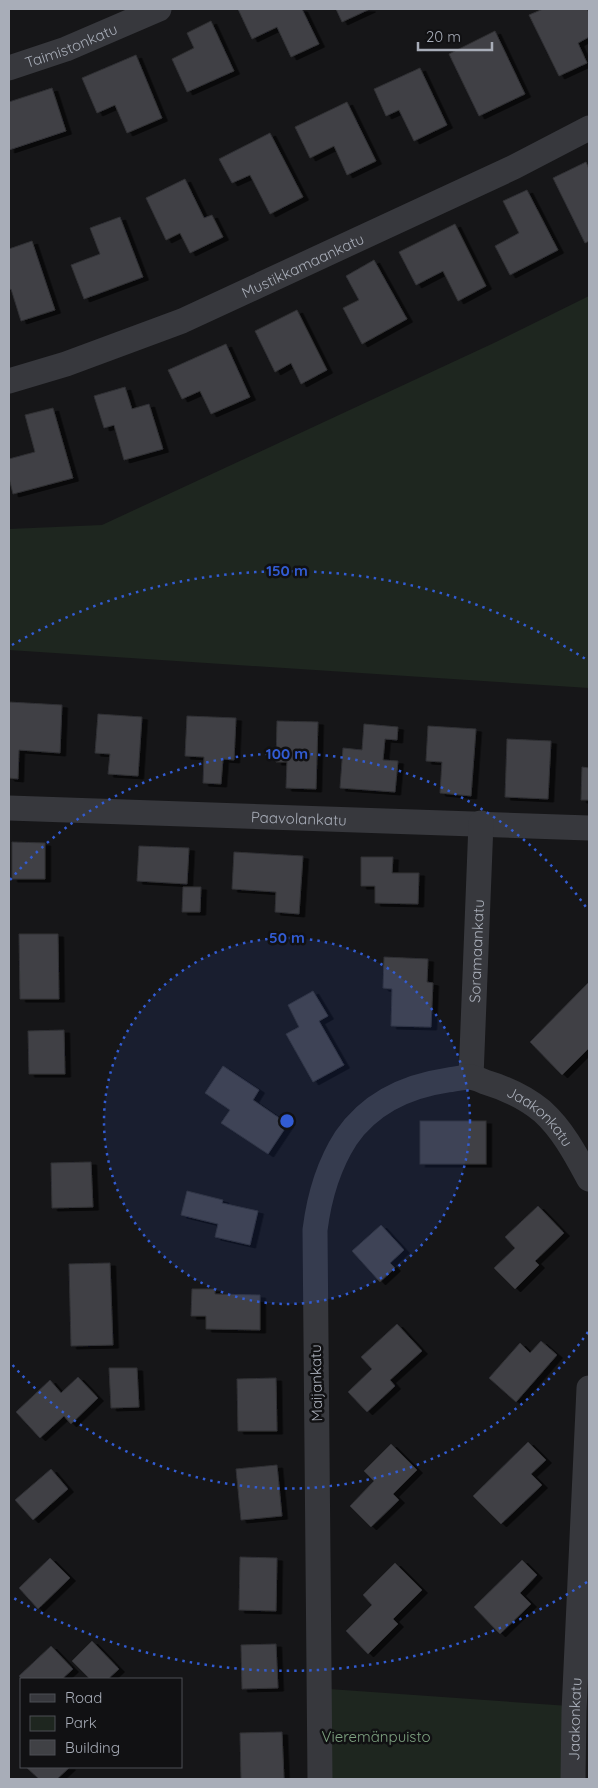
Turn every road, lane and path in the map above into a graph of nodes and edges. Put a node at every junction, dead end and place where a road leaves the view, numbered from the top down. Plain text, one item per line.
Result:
1 (159, 9) edge
2 (9, 68) edge
3 (589, 128) edge
4 (9, 380) edge
5 (9, 808) edge
6 (481, 823) junction
7 (589, 828) edge
8 (471, 1077) junction
9 (589, 1179) edge
10 (589, 1388) edge
11 (320, 1779) edge
12 (573, 1779) edge

1 - 2 street, Taimistonkatu
3 - 4 street, Mustikkamaankatu
5 - 6 street, Paavolankatu
6 - 7 street, Paavolankatu
6 - 8 street, Soramaankatu
8 - 9 street, Jaakonkatu
8 - 11 street, Maijankatu
10 - 12 street, Jaakonkatu

